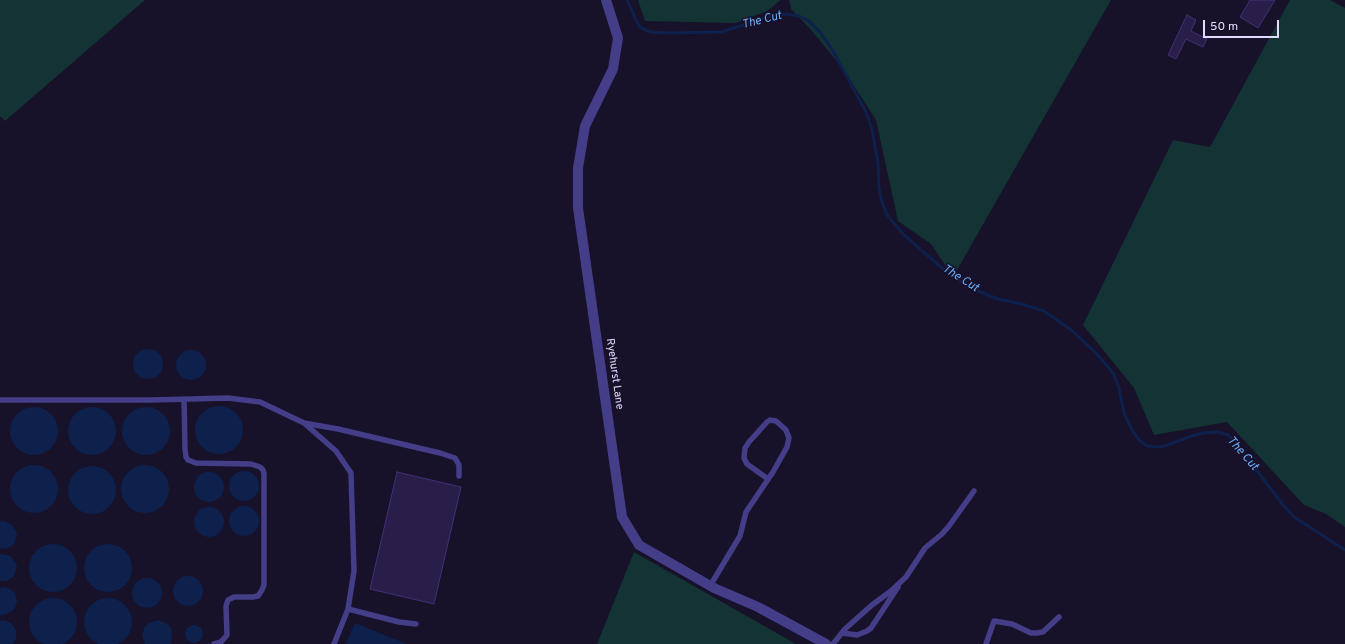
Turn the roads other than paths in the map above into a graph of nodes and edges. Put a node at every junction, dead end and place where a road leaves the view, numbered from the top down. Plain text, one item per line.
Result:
1 (606, 0) edge
2 (184, 399) junction
3 (0, 400) edge
4 (304, 423) junction
5 (459, 476) dead end
6 (768, 479) junction
7 (974, 491) dead end
8 (901, 582) junction
9 (710, 586) junction
10 (348, 609) junction
11 (1059, 618) dead end
12 (416, 624) dead end
13 (842, 633) junction
14 (214, 644) edge
15 (334, 644) edge
16 (826, 644) edge
17 (833, 644) edge
18 (986, 644) edge

1 - 9 street, Ryehurst Lane
2 - 3 lane
2 - 4 lane
2 - 14 lane
4 - 5 lane
4 - 10 lane
6 - 6 lane
6 - 9 lane
7 - 8 lane
8 - 13 lane
8 - 13 lane
9 - 16 street, Ryehurst Lane
10 - 12 lane
10 - 15 lane
11 - 18 lane
13 - 17 lane

